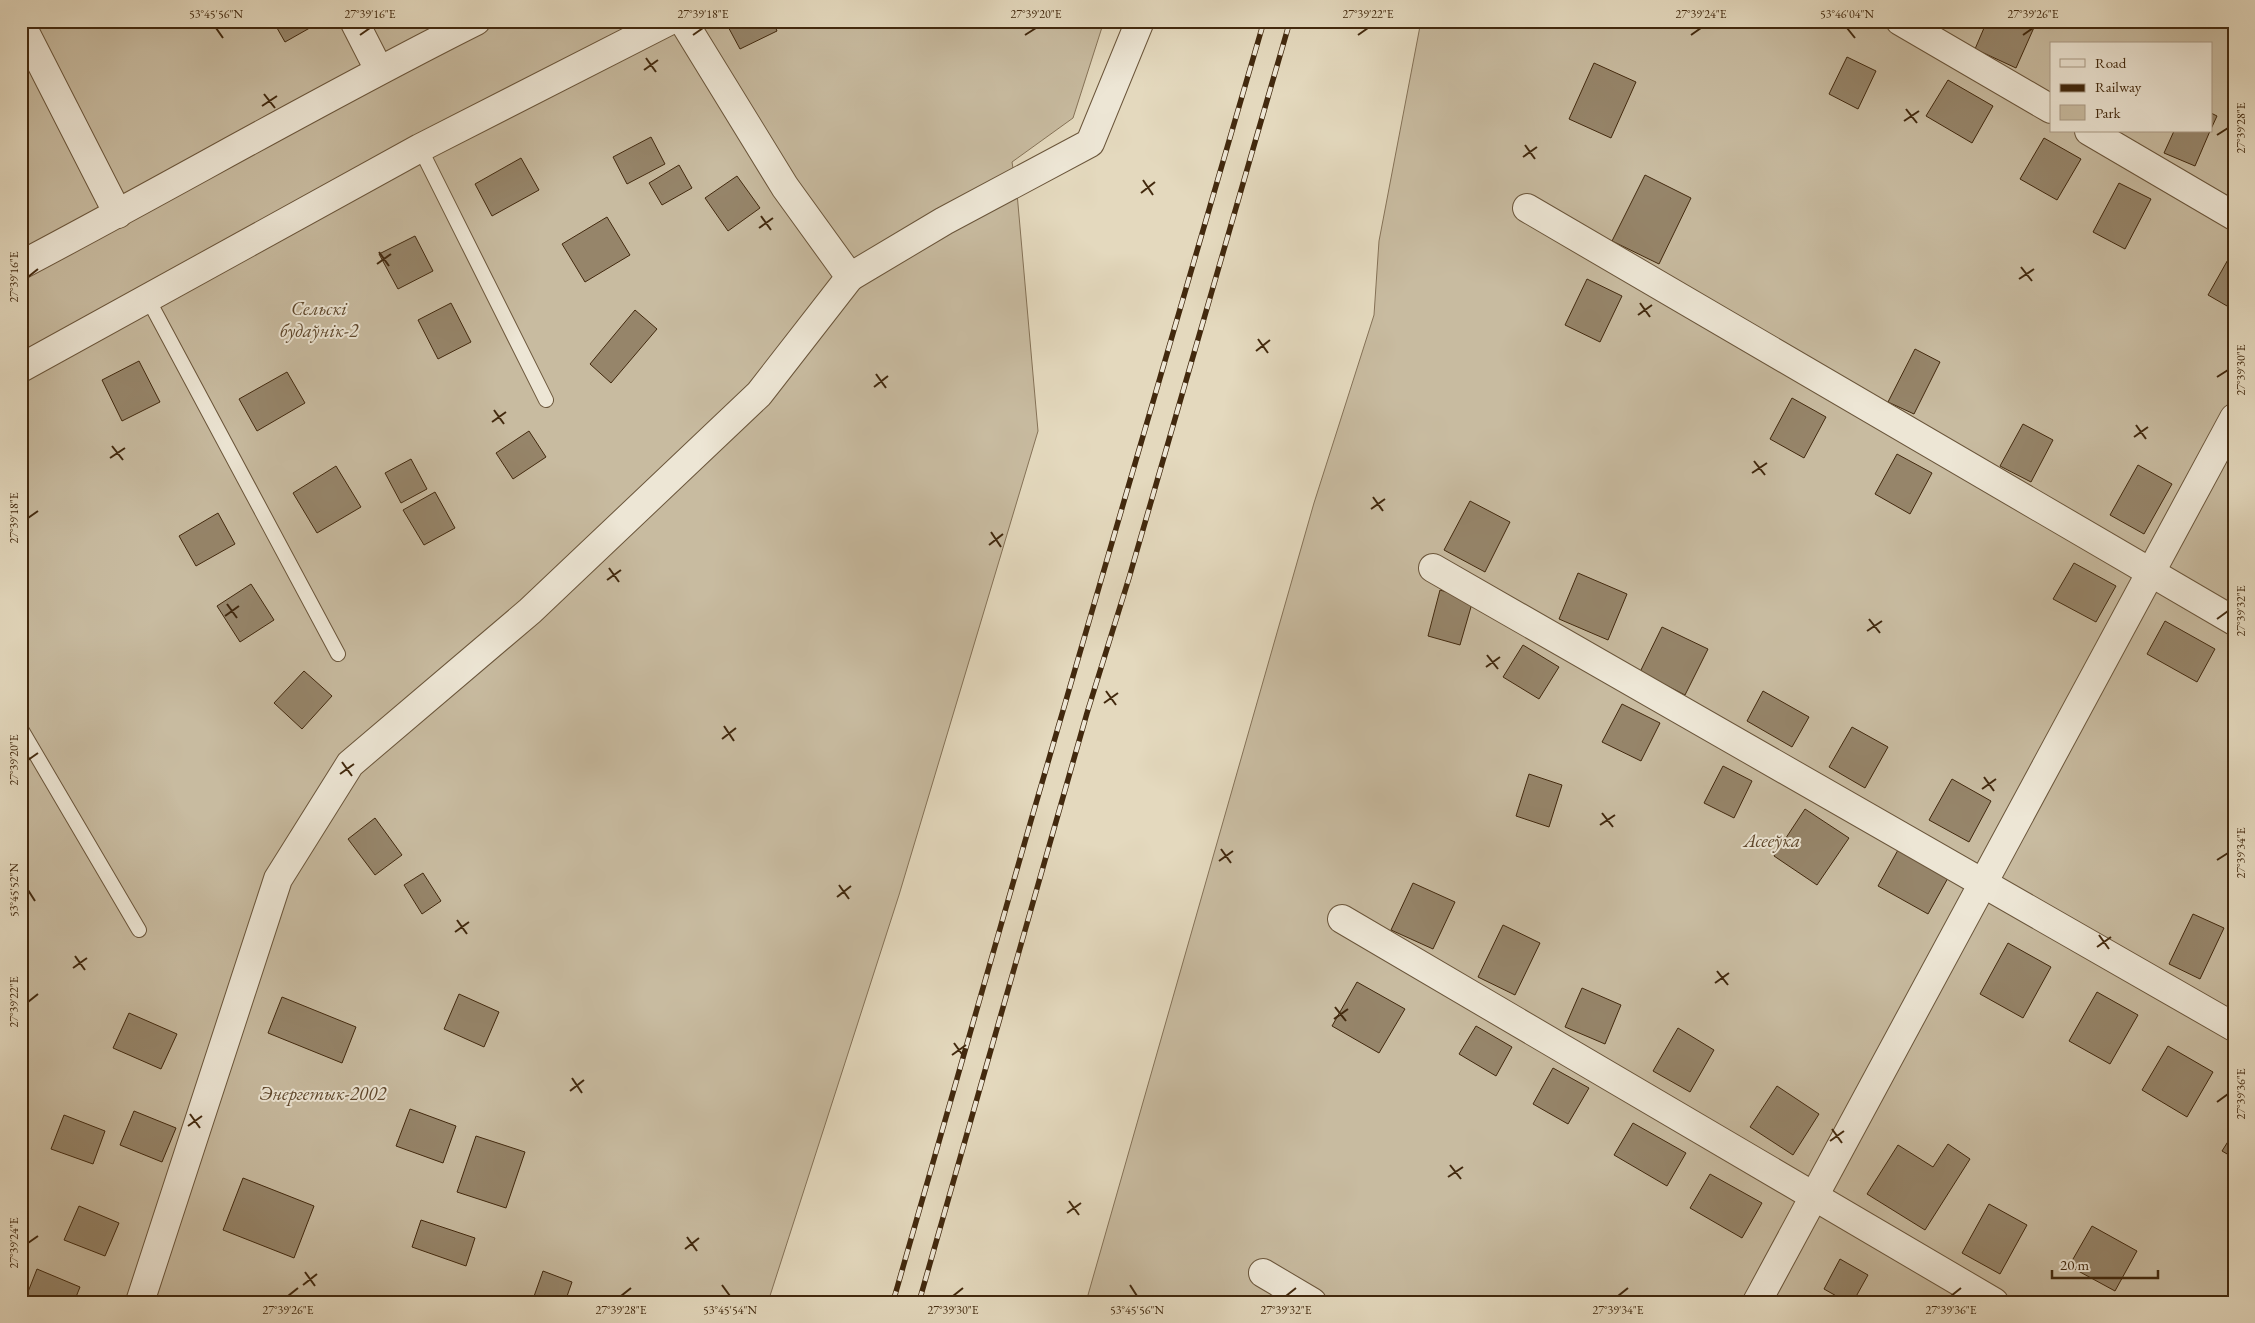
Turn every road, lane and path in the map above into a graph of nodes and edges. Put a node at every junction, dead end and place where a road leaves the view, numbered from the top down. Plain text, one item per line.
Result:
1 (354, 21) edge
2 (476, 21) edge
3 (670, 21) edge
4 (683, 21) edge
5 (1140, 21) edge
6 (1900, 21) edge
7 (21, 24) edge
8 (379, 70) junction
9 (2050, 108) edge
10 (2091, 132) edge
11 (420, 148) junction
12 (1527, 208) dead end
13 (118, 214) junction
14 (2234, 216) edge
15 (21, 264) edge
16 (850, 277) junction
17 (148, 299) junction
18 (21, 368) edge
19 (546, 400) dead end
20 (2234, 418) edge
21 (1433, 568) dead end
22 (2151, 572) junction
23 (2234, 621) edge
24 (338, 654) dead end
25 (21, 729) edge
26 (1983, 884) junction
27 (1342, 918) dead end
28 (139, 930) dead end
29 (2234, 1027) edge
30 (1814, 1196) junction
31 (1263, 1273) dead end
32 (140, 1302) edge
33 (1312, 1302) edge
34 (1757, 1302) edge
35 (1994, 1302) edge

1 - 8 street
2 - 8 street
3 - 11 street
4 - 16 street
5 - 16 street
6 - 9 street
7 - 13 street
8 - 13 street
10 - 14 street
11 - 17 street
11 - 19 lane
12 - 22 street
13 - 15 street
16 - 32 street
17 - 18 street
17 - 24 lane
20 - 22 street
21 - 26 street
22 - 23 street
22 - 26 street
25 - 28 lane
26 - 29 street
26 - 30 street
27 - 30 street
30 - 34 street
30 - 35 street
31 - 33 street

